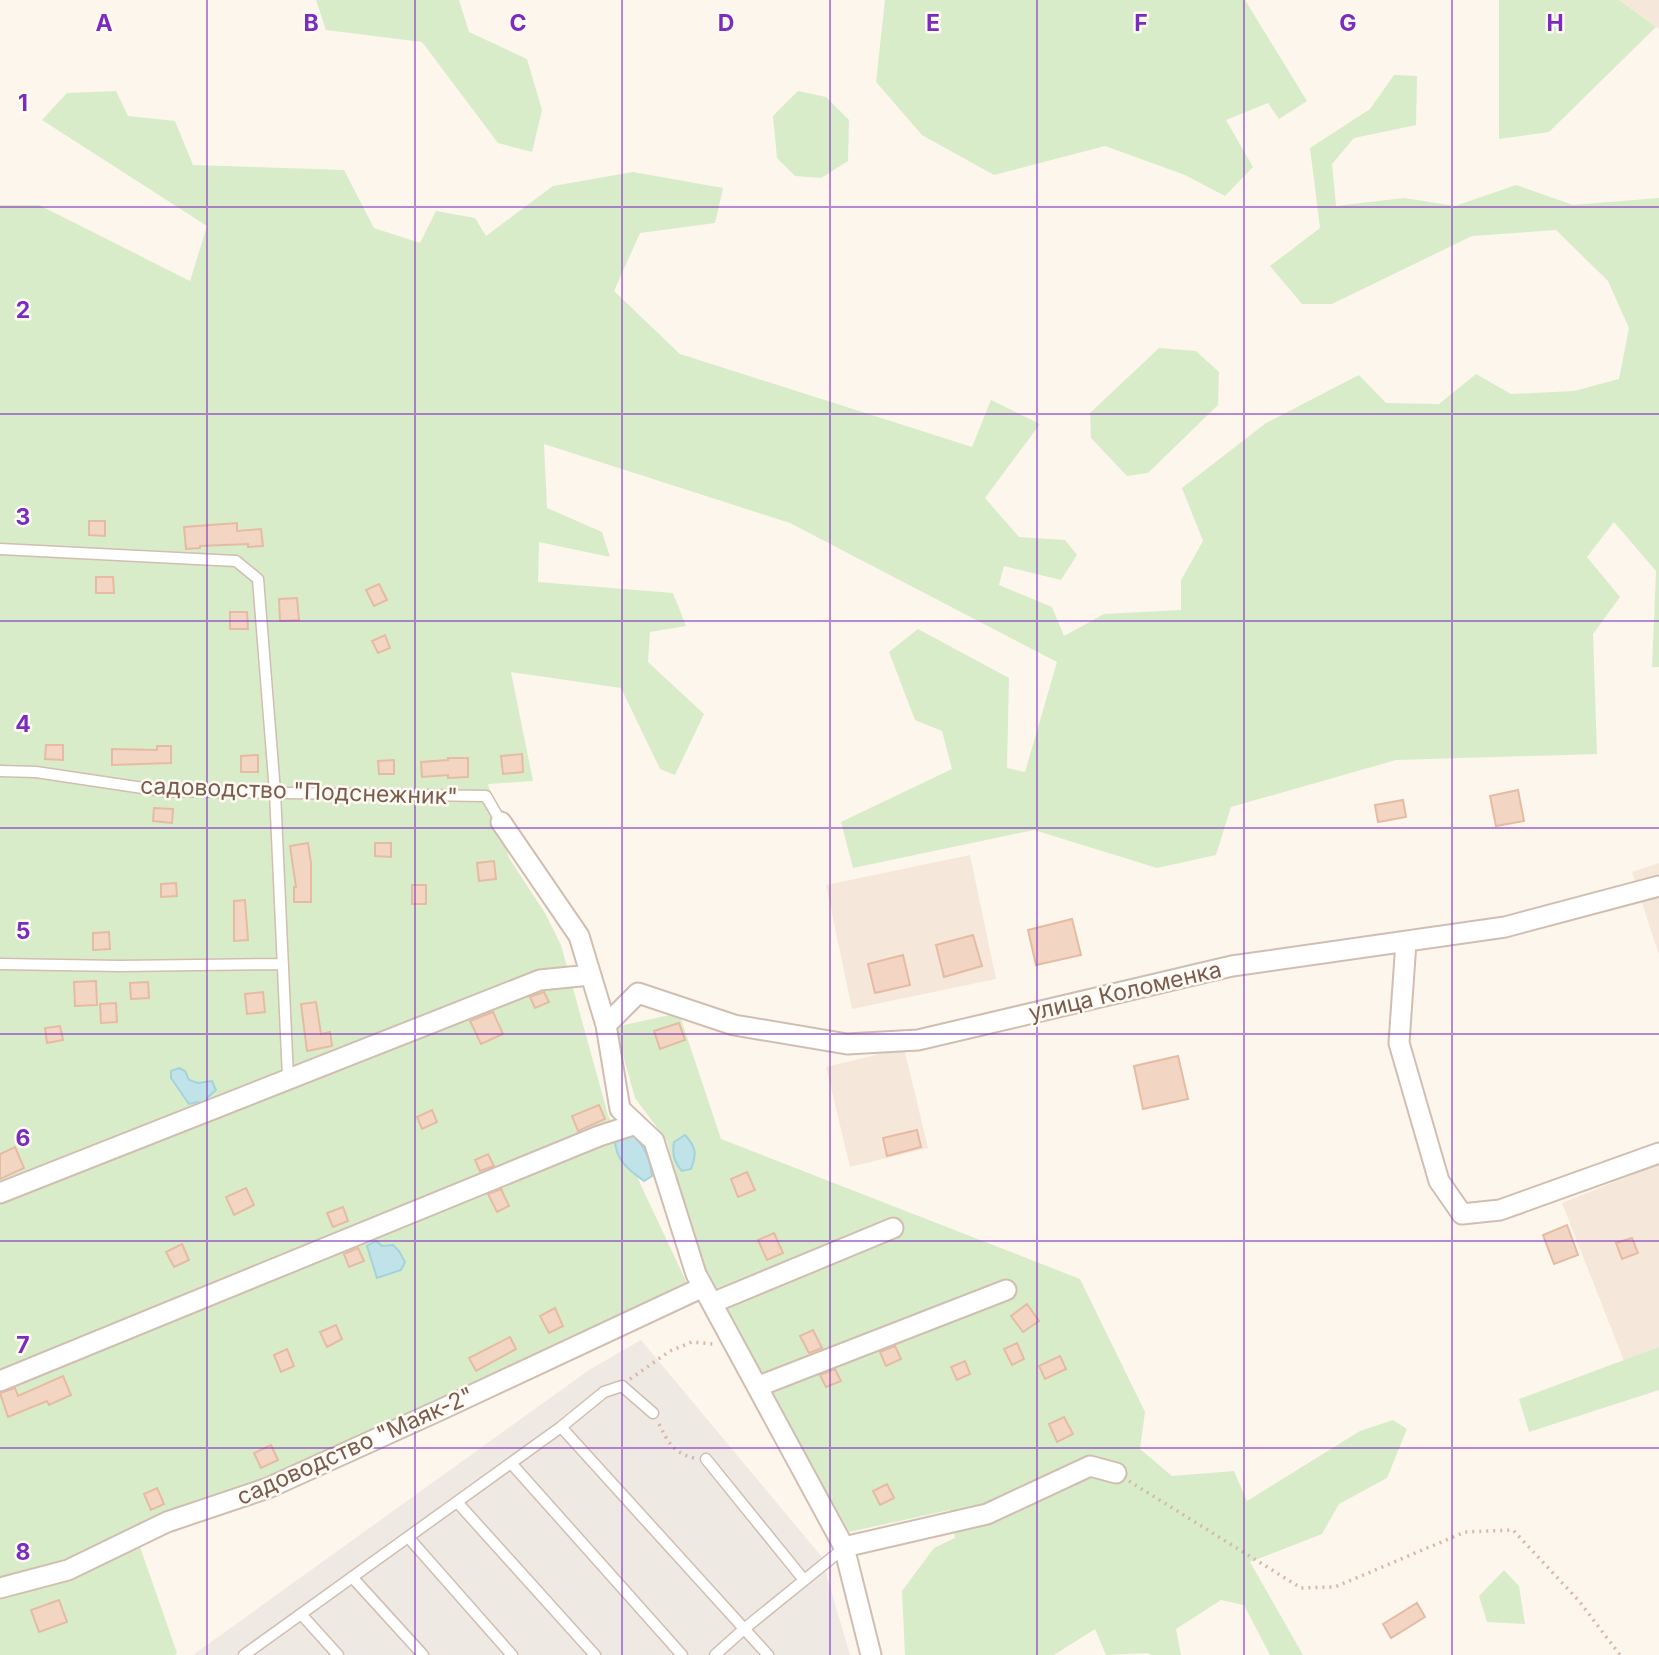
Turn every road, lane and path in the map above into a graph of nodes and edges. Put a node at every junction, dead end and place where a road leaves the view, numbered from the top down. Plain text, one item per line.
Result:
1 (0, 549) edge
2 (0, 771) edge
3 (275, 792) junction
4 (501, 822) joint
5 (1659, 886) edge
6 (1406, 942) junction
7 (0, 964) edge
8 (283, 964) junction
9 (590, 975) junction
10 (606, 1025) junction
11 (288, 1078) junction
12 (636, 1124) junction
13 (1659, 1153) edge
14 (0, 1193) edge
15 (893, 1228) dead end
16 (1006, 1290) dead end
17 (708, 1295) junction
18 (732, 1338) junction
19 (0, 1381) edge
20 (622, 1386) junction
21 (759, 1386) junction
22 (653, 1413) joint
23 (561, 1427) junction
24 (706, 1460) joint
25 (511, 1462) junction
26 (1116, 1473) joint
27 (457, 1502) junction
28 (408, 1537) junction
29 (844, 1547) junction
30 (352, 1577) junction
31 (804, 1580) junction
32 (0, 1588) edge
33 (301, 1614) junction
34 (744, 1629) junction
35 (248, 1654) edge
36 (338, 1655) edge
37 (423, 1655) edge
38 (512, 1655) edge
39 (595, 1655) edge
40 (682, 1655) edge
41 (715, 1655) edge
42 (768, 1655) edge
43 (871, 1655) edge
44 (1620, 1655) edge

1 - 3 lane
2 - 3 lane, садоводство "Подснежник"
3 - 4 lane, садоводство "Подснежник"
3 - 8 lane
4 - 9 street
5 - 6 street, улица Коломенка
6 - 10 street, улица Коломенка
6 - 13 street
7 - 8 lane
8 - 11 lane
9 - 10 street
9 - 11 street
10 - 12 street
11 - 14 street
12 - 17 street
12 - 19 street
15 - 17 street, садоводство "Маяк-2"
16 - 21 street
17 - 18 street
17 - 32 street, садоводство "Маяк-2"
18 - 20 path
18 - 21 street
20 - 22 lane
20 - 23 lane
21 - 29 street
22 - 24 path
23 - 25 lane
23 - 34 lane
24 - 31 lane
25 - 27 lane
25 - 40 lane
26 - 29 street
26 - 44 path
27 - 28 lane
27 - 39 lane
28 - 30 lane
28 - 38 lane
29 - 31 lane
29 - 43 street
30 - 33 lane
30 - 37 lane
31 - 34 lane
33 - 35 lane
33 - 36 lane
34 - 41 lane
34 - 42 lane

